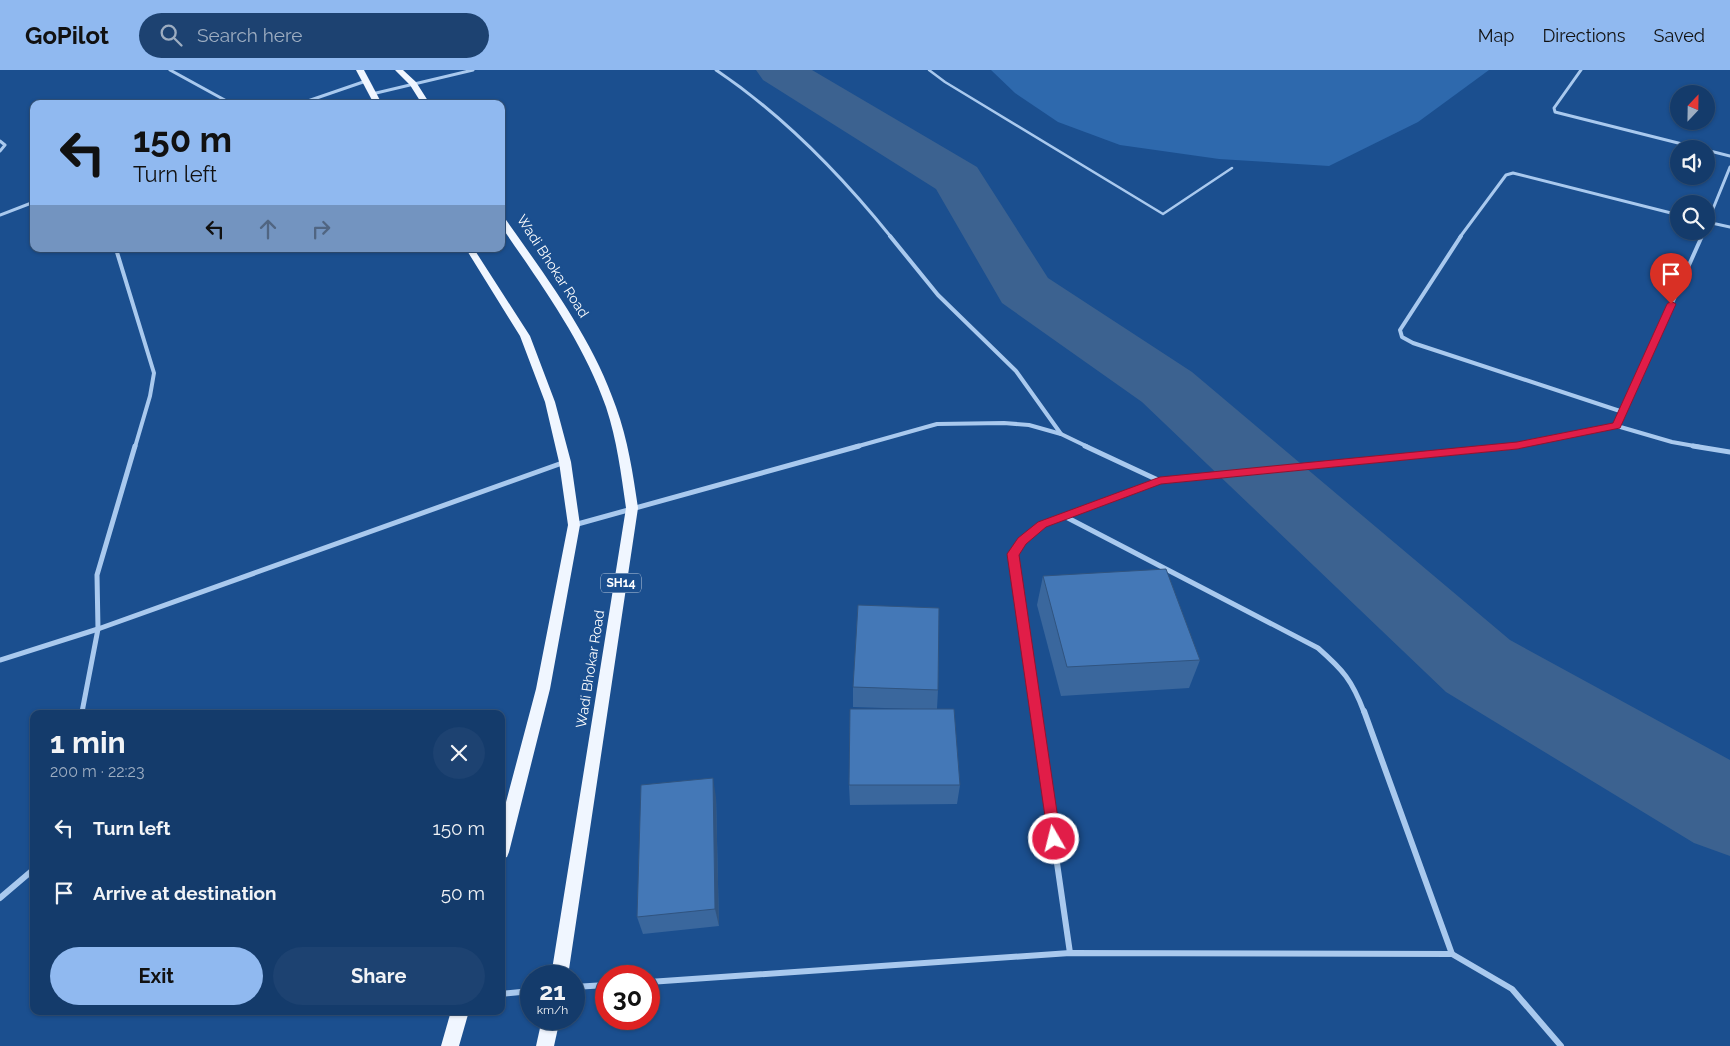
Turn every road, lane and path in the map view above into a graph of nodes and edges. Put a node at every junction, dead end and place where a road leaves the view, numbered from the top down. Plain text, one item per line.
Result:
1 (170, 70) edge
2 (360, 70) edge
3 (399, 70) edge
4 (473, 70) edge
5 (716, 70) edge
6 (929, 70) edge
7 (1581, 70) edge
8 (366, 81) junction
9 (413, 84) junction
10 (372, 94) junction
11 (225, 100) edge
12 (311, 100) edge
13 (376, 100) edge
14 (423, 100) edge
15 (0, 141) edge
16 (1670, 141) edge
17 (0, 151) edge
18 (1715, 152) edge
19 (1730, 156) edge
20 (1730, 167) edge
21 (1232, 168) dead end
22 (30, 204) edge
23 (1715, 204) edge
24 (1670, 213) edge
25 (0, 215) edge
26 (1715, 224) edge
27 (505, 225) edge
28 (1730, 227) edge
29 (1700, 240) edge
30 (117, 252) edge
31 (472, 252) edge
32 (1623, 412) junction
33 (1617, 426) junction
34 (1061, 434) junction
35 (1730, 452) edge
36 (565, 462) junction
37 (1160, 481) junction
38 (632, 508) junction
39 (1064, 516) junction
40 (574, 525) junction
41 (98, 629) junction
42 (0, 660) edge
43 (83, 710) edge
44 (505, 836) edge
45 (30, 873) edge
46 (0, 898) edge
47 (1070, 953) junction
48 (1452, 954) junction
49 (562, 965) edge
50 (660, 981) edge
51 (520, 992) edge
52 (505, 994) edge
53 (459, 1015) edge
54 (549, 1030) edge
55 (450, 1046) edge
56 (545, 1046) edge
57 (1561, 1046) edge

1 - 11 street
2 - 8 main road
3 - 9 main road
4 - 9 street
5 - 34 street
6 - 21 lane
7 - 16 street
8 - 10 main road
8 - 12 street
9 - 10 street
9 - 14 main road
10 - 13 main road
15 - 17 street
18 - 19 street
20 - 23 street
22 - 25 street
24 - 32 street
26 - 28 street
27 - 38 main road, Wadi Bhokar Road / SH14
29 - 32 street
30 - 41 street
31 - 36 main road
32 - 33 street
33 - 35 street
33 - 37 street
34 - 37 street
34 - 38 street
36 - 40 main road
36 - 41 street
37 - 39 street
38 - 40 street
38 - 49 main road, Wadi Bhokar Road / SH14
39 - 47 street
39 - 48 street
40 - 44 main road
41 - 42 street
41 - 43 street
45 - 46 street
47 - 48 street
47 - 50 street
48 - 57 street
51 - 52 street
53 - 55 main road
54 - 56 main road

